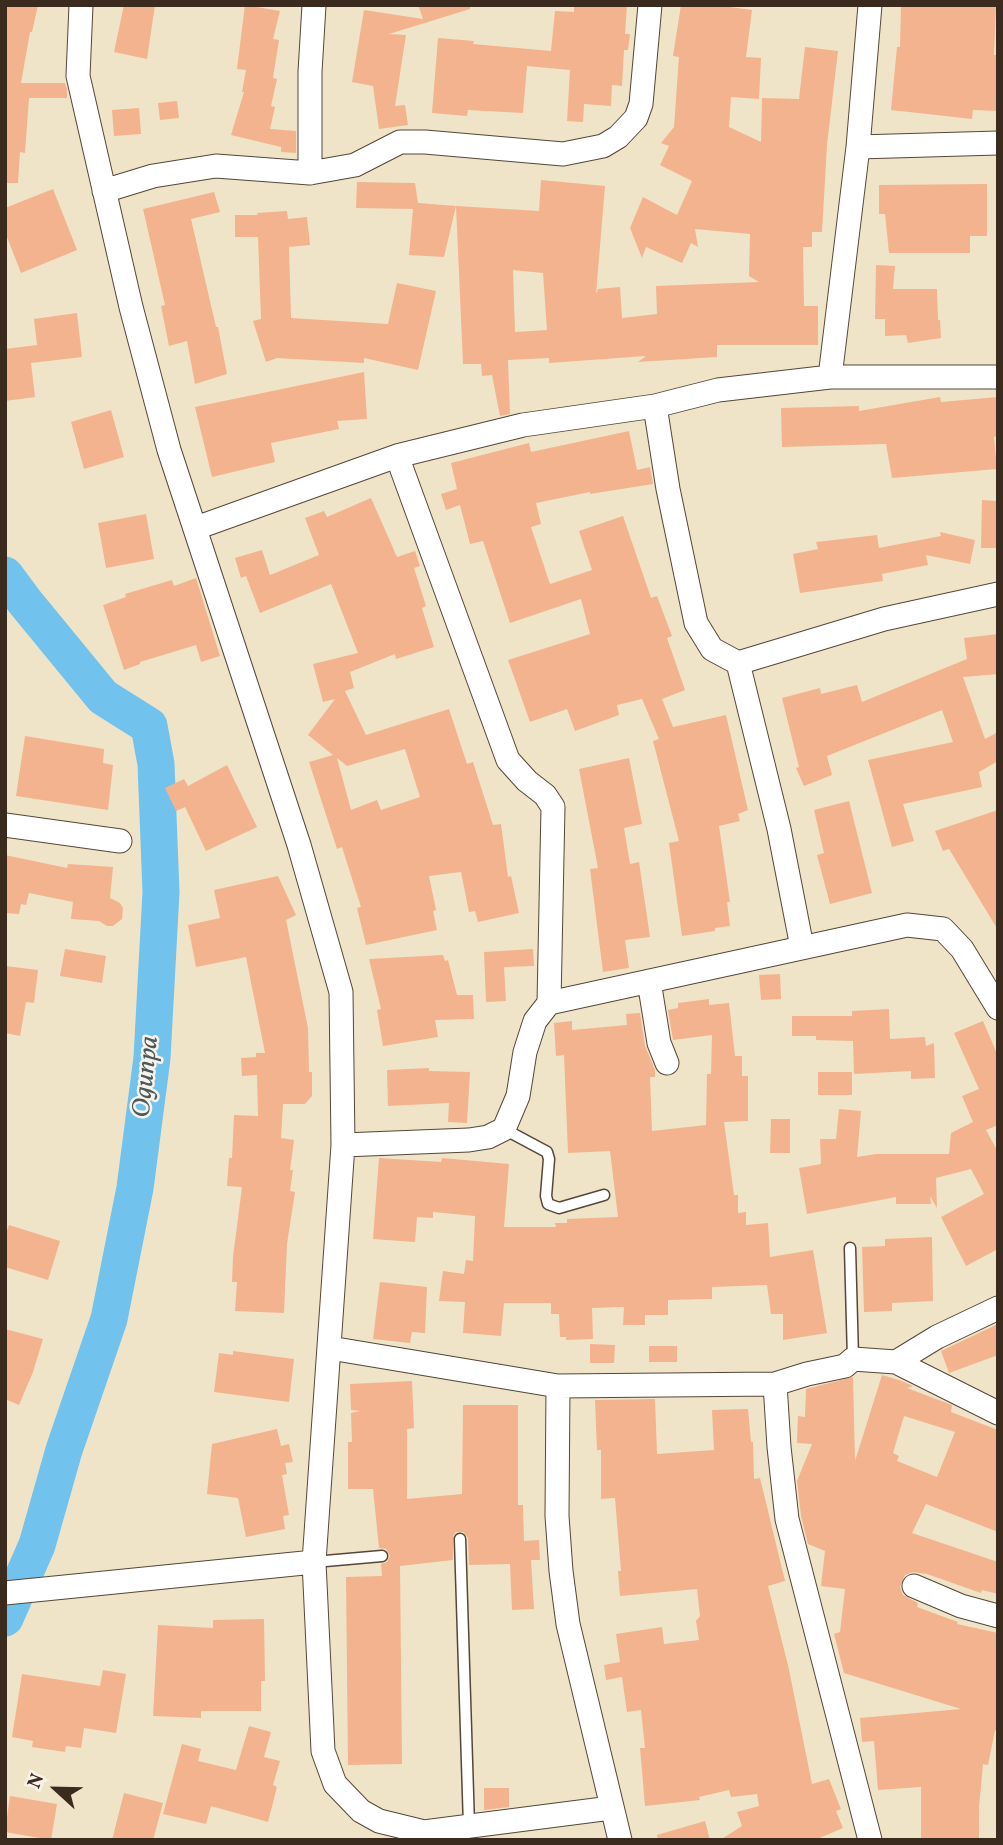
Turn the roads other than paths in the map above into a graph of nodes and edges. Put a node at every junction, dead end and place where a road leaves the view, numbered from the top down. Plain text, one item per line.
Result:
1 (81, 5) edge
2 (314, 5) edge
3 (650, 5) edge
4 (870, 5) edge
5 (998, 143) edge
6 (858, 147) junction
7 (310, 173) junction
8 (104, 191) junction
9 (830, 377) junction
10 (998, 377) edge
11 (655, 406) junction
12 (397, 456) junction
13 (196, 528) junction
14 (998, 594) edge
15 (738, 663) junction
16 (5, 825) edge
17 (120, 841) dead end
18 (802, 947) junction
19 (649, 981) junction
20 (549, 1003) junction
21 (998, 1008) edge
22 (667, 1063) dead end
23 (504, 1129) junction
24 (343, 1145) junction
25 (604, 1195) dead end
26 (850, 1248) dead end
27 (998, 1308) edge
28 (330, 1348) junction
29 (853, 1359) junction
30 (895, 1363) junction
31 (775, 1384) junction
32 (558, 1386) junction
33 (998, 1413) edge
34 (460, 1539) dead end
35 (382, 1556) dead end
36 (314, 1562) junction
37 (914, 1586) dead end
38 (5, 1593) edge
39 (998, 1616) edge
40 (611, 1808) junction
41 (469, 1826) junction
42 (425, 1836) edge
43 (620, 1840) edge
44 (870, 1840) edge

1 - 8 street
2 - 7 street
3 - 7 street
4 - 6 street
5 - 6 street
6 - 9 street
7 - 8 street
8 - 13 street
9 - 10 street
9 - 11 street
11 - 12 street
11 - 15 street
12 - 13 street
12 - 20 street
13 - 24 street
14 - 15 street
15 - 18 street
16 - 17 street
18 - 19 street
18 - 21 street
19 - 20 street
19 - 22 street
20 - 23 street
23 - 24 street
23 - 25 lane
24 - 28 street
26 - 29 lane
27 - 30 street
28 - 32 street
28 - 36 street
29 - 30 street
29 - 31 street
30 - 33 street
31 - 32 street
31 - 44 street
32 - 40 street
34 - 41 lane
35 - 36 lane
36 - 38 street
36 - 42 street
37 - 39 street
40 - 41 street
40 - 43 street
41 - 42 street

